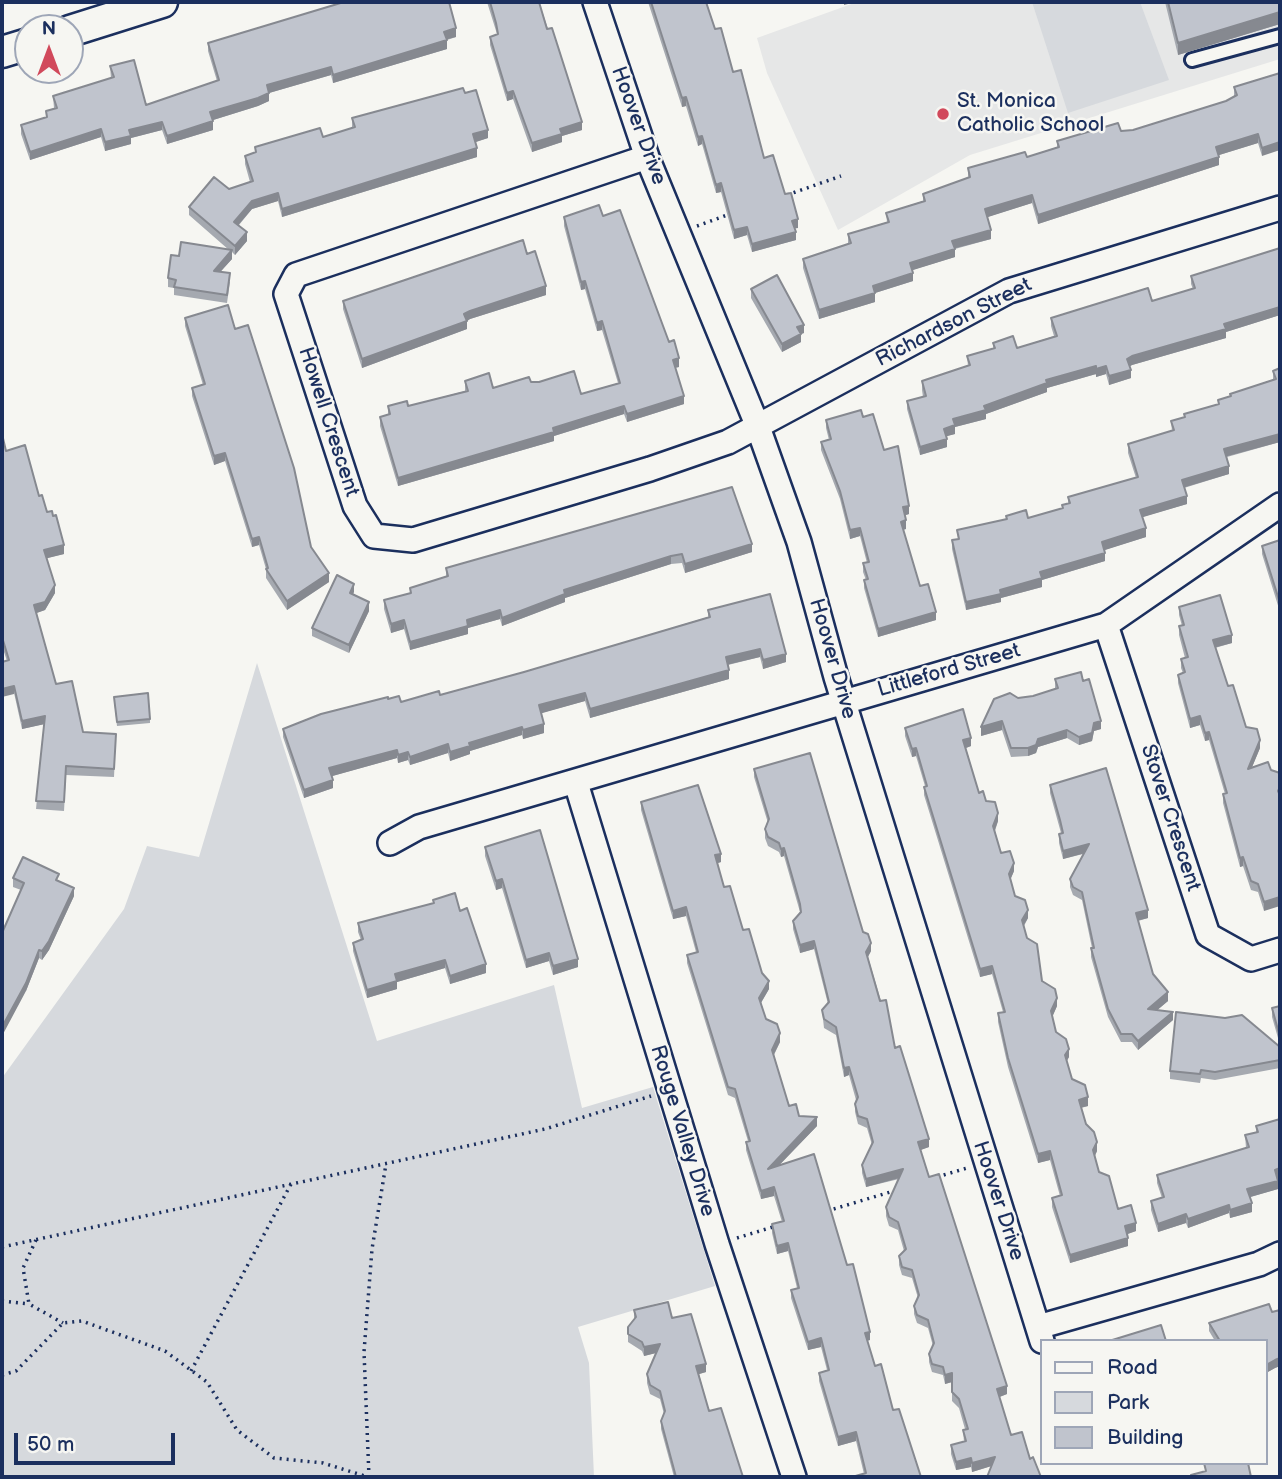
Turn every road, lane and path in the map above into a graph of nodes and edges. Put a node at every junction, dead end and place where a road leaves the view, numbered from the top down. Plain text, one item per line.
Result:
1 (162, 2) edge
2 (595, 2) edge
3 (84, 26) edge
4 (1280, 36) edge
5 (1192, 60) dead end
6 (647, 158) junction
7 (841, 176) dead end
8 (779, 197) edge
9 (1280, 208) edge
10 (742, 210) edge
11 (679, 232) junction
12 (758, 427) junction
13 (1280, 505) edge
14 (1106, 625) junction
15 (844, 700) junction
16 (576, 783) junction
17 (390, 843) dead end
18 (1280, 950) edge
19 (670, 1090) junction
20 (986, 1162) junction
21 (386, 1164) junction
22 (936, 1178) edge
23 (291, 1184) junction
24 (898, 1189) edge
25 (822, 1212) edge
26 (784, 1224) edge
27 (36, 1239) junction
28 (717, 1244) junction
29 (2, 1247) edge
30 (1280, 1254) edge
31 (2, 1301) edge
32 (29, 1304) junction
33 (63, 1323) junction
34 (1040, 1334) edge
35 (191, 1371) junction
36 (2, 1375) edge
37 (369, 1477) edge
38 (794, 1477) edge

1 - 3 street
2 - 6 street, Hoover Drive
4 - 5 lane
6 - 11 street, Hoover Drive
6 - 12 street, Howell Crescent
7 - 8 path
9 - 12 street, Richardson Street
10 - 11 path
11 - 12 street, Hoover Drive
12 - 15 street, Hoover Drive
13 - 14 street, Littleford Street
14 - 15 street, Littleford Street
14 - 18 street, Stover Crescent
15 - 16 street, Littleford Street
15 - 20 street, Hoover Drive
16 - 17 street, Littleford Street
16 - 19 street, Rouge Valley Drive
19 - 21 path
19 - 28 street, Rouge Valley Drive
20 - 22 path
20 - 34 street, Hoover Drive
21 - 23 path
21 - 37 path
23 - 27 path
23 - 35 path
24 - 25 path
26 - 28 path
27 - 29 path
27 - 32 path
28 - 38 street, Rouge Valley Drive
30 - 34 street, Hoover Drive
31 - 32 path
32 - 33 path
33 - 35 path
33 - 36 path
35 - 37 path

